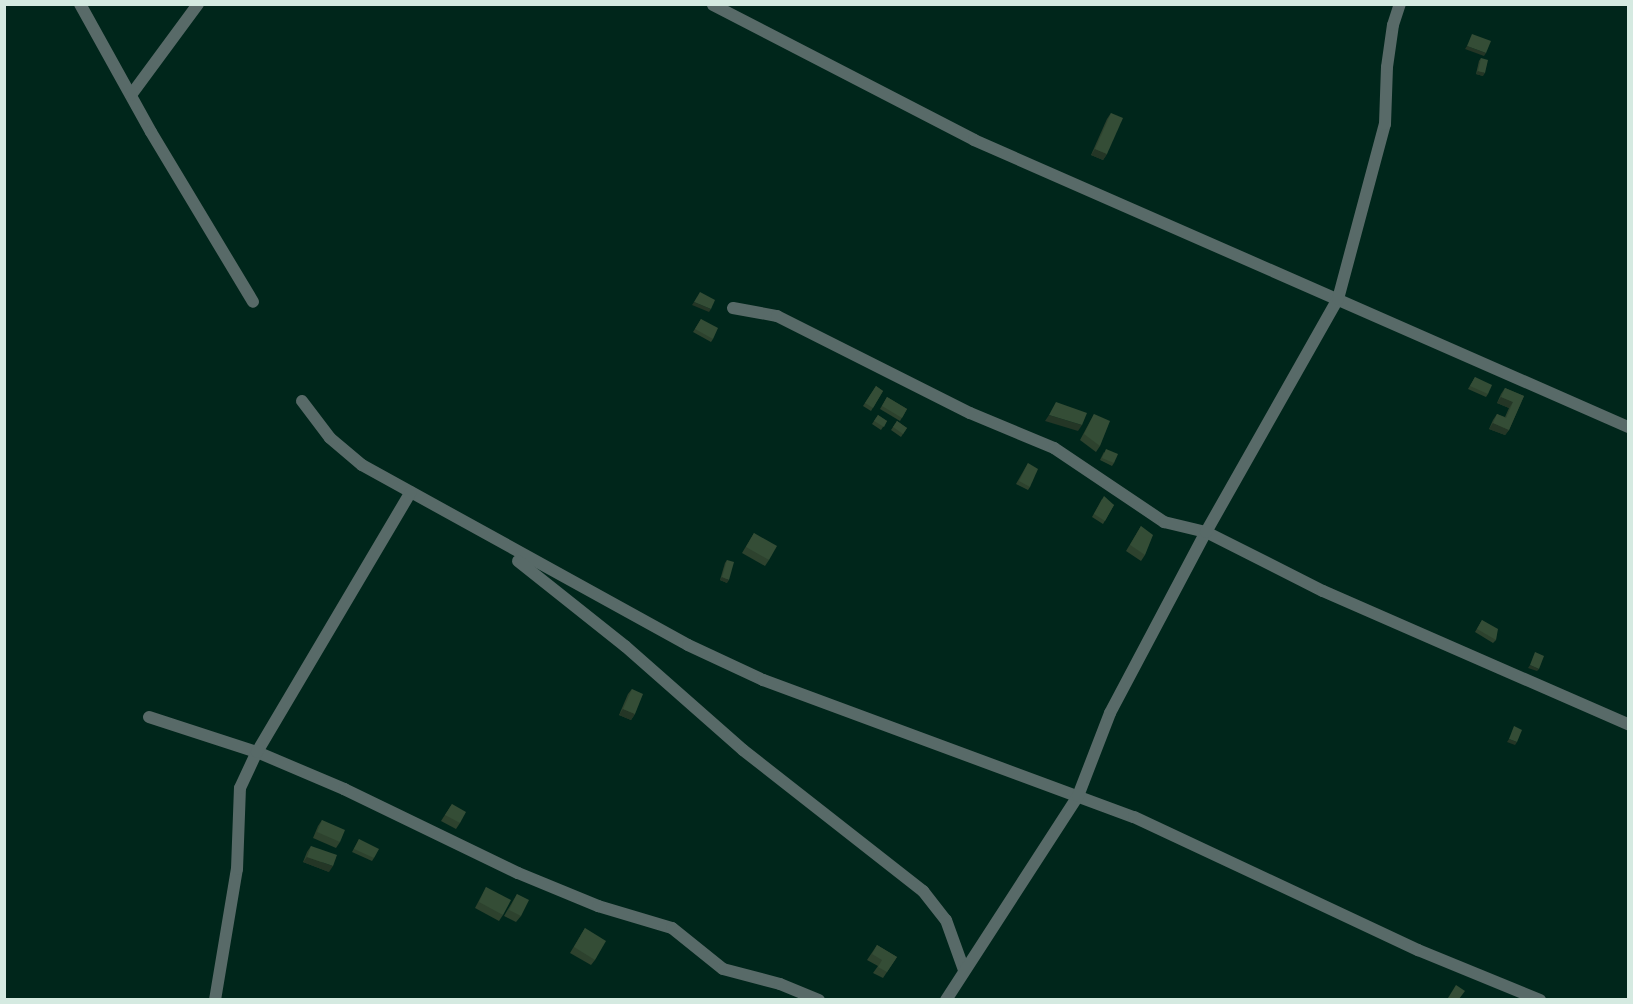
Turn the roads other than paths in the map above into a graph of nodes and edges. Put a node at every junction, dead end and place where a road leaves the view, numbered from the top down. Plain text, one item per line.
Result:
1 (80, 4) edge
2 (198, 4) edge
3 (1400, 4) edge
4 (713, 5) edge
5 (131, 95) junction
6 (1338, 300) junction
7 (253, 302) dead end
8 (733, 308) dead end
9 (302, 401) dead end
10 (1629, 426) edge
11 (411, 492) junction
12 (427, 501) junction
13 (1206, 532) junction
14 (148, 717) dead end
15 (1629, 724) edge
16 (257, 752) junction
17 (1078, 796) junction
18 (964, 970) junction
19 (215, 999) edge
20 (819, 999) edge
21 (946, 999) edge
22 (1540, 999) edge

1 - 5 street
2 - 5 street
3 - 6 street
4 - 6 street
5 - 7 street
6 - 10 street
6 - 13 street
8 - 13 street
9 - 11 street
11 - 12 street
11 - 16 street
12 - 17 street
12 - 18 street
13 - 15 street
13 - 17 street
14 - 16 street
16 - 19 street
16 - 20 street
17 - 18 street
17 - 22 street
18 - 21 street

